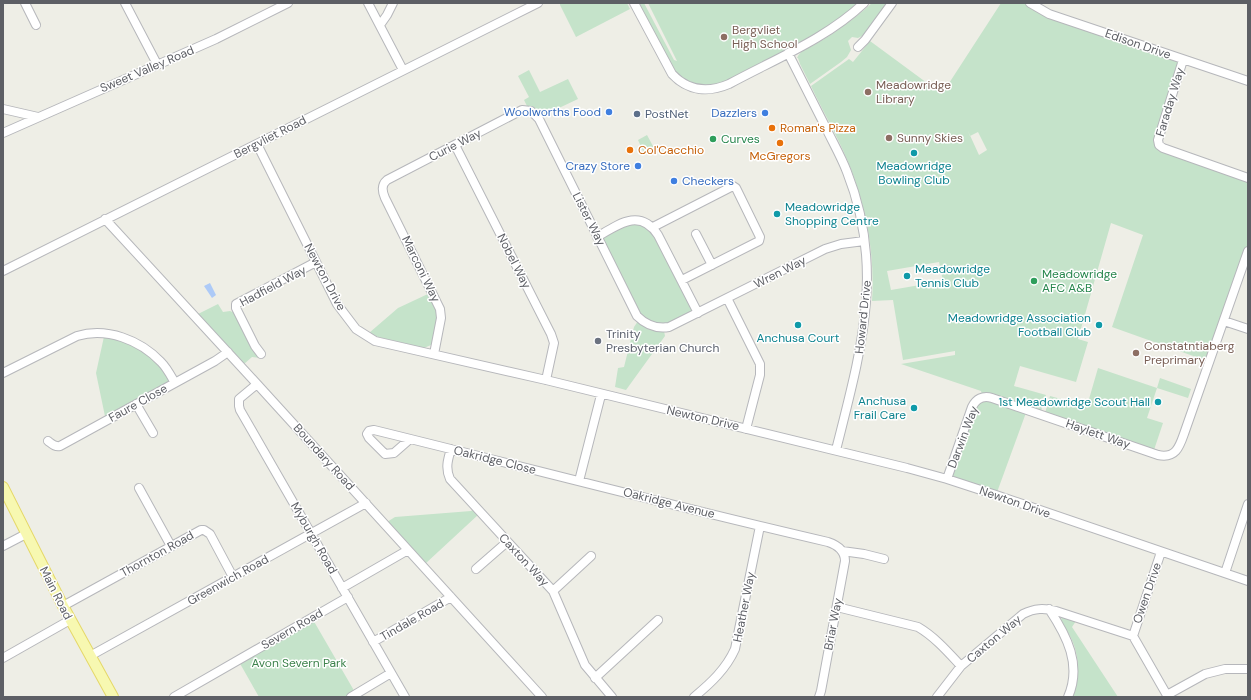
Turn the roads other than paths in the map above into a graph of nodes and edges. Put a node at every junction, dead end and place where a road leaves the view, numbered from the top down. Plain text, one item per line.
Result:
1 (26, 3) edge
2 (125, 3) edge
3 (288, 3) edge
4 (368, 3) edge
5 (393, 3) edge
6 (538, 3) edge
7 (634, 3) edge
8 (864, 3) edge
9 (892, 3) edge
10 (1030, 3) edge
11 (36, 25) dead end
12 (380, 25) junction
13 (858, 47) dead end
14 (788, 53) junction
15 (1183, 60) junction
16 (157, 64) junction
17 (404, 70) junction
18 (1248, 81) edge
19 (3, 109) edge
20 (531, 111) joint
21 (38, 117) junction
22 (3, 132) edge
23 (257, 144) junction
24 (455, 145) junction
25 (1248, 178) edge
26 (382, 187) joint
27 (105, 219) junction
28 (653, 227) junction
29 (696, 234) dead end
30 (598, 236) junction
31 (864, 241) junction
32 (1248, 251) edge
33 (316, 262) junction
34 (712, 265) junction
35 (3, 271) edge
36 (682, 280) junction
37 (727, 298) junction
38 (698, 313) junction
39 (1224, 321) junction
40 (650, 325) joint
41 (1248, 329) edge
42 (228, 352) junction
43 (261, 354) dead end
44 (434, 354) junction
45 (3, 373) edge
46 (546, 380) junction
47 (175, 383) junction
48 (257, 384) junction
49 (601, 395) junction
50 (136, 404) junction
51 (1027, 410) joint
52 (746, 429) junction
53 (153, 433) dead end
54 (410, 439) junction
55 (48, 441) dead end
56 (450, 448) junction
57 (836, 450) junction
58 (947, 479) junction
59 (579, 481) junction
60 (3, 486) edge
61 (139, 488) dead end
62 (366, 503) junction
63 (1248, 504) edge
64 (760, 526) junction
65 (26, 534) junction
66 (312, 534) junction
67 (507, 542) junction
68 (3, 546) edge
69 (171, 546) junction
70 (408, 550) junction
71 (842, 551) junction
72 (1161, 552) junction
73 (591, 556) dead end
74 (884, 559) dead end
75 (476, 569) dead end
76 (1224, 573) junction
77 (233, 577) junction
78 (1248, 581) edge
79 (342, 588) junction
80 (553, 591) junction
81 (348, 597) junction
82 (451, 597) junction
83 (63, 606) junction
84 (837, 608) junction
85 (1049, 610) junction
86 (70, 620) junction
87 (658, 620) dead end
88 (1133, 636) junction
89 (374, 642) junction
90 (90, 656) junction
91 (3, 658) edge
92 (961, 666) junction
93 (1248, 669) edge
94 (391, 673) junction
95 (594, 678) junction
96 (1167, 696) edge
97 (113, 697) edge
98 (174, 697) edge
99 (351, 697) edge
100 (405, 697) edge
101 (542, 697) edge
102 (612, 697) edge
103 (694, 697) edge
104 (819, 697) edge
105 (937, 697) edge
106 (1068, 697) edge

1 - 11 street
2 - 16 street
3 - 16 street, Sweet Valley Road
4 - 12 street
5 - 12 street
6 - 17 street, Bergvliet Road
7 - 14 street
8 - 14 street
9 - 13 street
10 - 15 street, Edison Drive
12 - 17 street
14 - 31 street, Howard Drive
15 - 18 street, Edison Drive
15 - 25 street, Faraday Way
16 - 21 street, Sweet Valley Road
17 - 23 street, Bergvliet Road
19 - 21 street
20 - 24 street, Curie Way
20 - 30 street, Lister Way
21 - 22 street, Sweet Valley Road
23 - 27 street, Bergvliet Road
23 - 33 street, Newton Drive
24 - 26 street, Curie Way
24 - 46 street, Nobel Way
26 - 44 street, Marconi Way
27 - 35 street, Bergvliet Road
27 - 42 street, Boundary Road
28 - 30 street
28 - 34 street
28 - 36 street
29 - 34 street
30 - 40 street, Lister Way
31 - 37 street, Wren Way
31 - 57 street, Howard Drive
32 - 39 street
33 - 43 street, Hadfield Way
33 - 44 street, Newton Drive
34 - 36 street
36 - 38 street
37 - 38 street, Wren Way
37 - 52 street
38 - 40 street, Wren Way
39 - 41 street
39 - 51 street, Haylett Way
42 - 47 street, Faure Close
42 - 48 street, Boundary Road
44 - 46 street, Newton Drive
45 - 47 street
46 - 49 street, Newton Drive
47 - 50 street, Faure Close
48 - 62 street, Boundary Road
48 - 66 street, Myburgh Road
49 - 52 street, Newton Drive
49 - 59 street
50 - 53 street
50 - 55 street, Faure Close
51 - 58 street, Darwin Way
52 - 57 street, Newton Drive
54 - 54 street, Oakridge Close
54 - 56 street, Oakridge Close
56 - 59 street, Oakridge Close
56 - 67 street, Caxton Way
57 - 58 street, Newton Drive
58 - 72 street, Newton Drive
59 - 64 street, Oakridge Avenue
60 - 65 main road, Main Road
61 - 69 street
62 - 66 street, Greenwich Road
62 - 70 street, Boundary Road
63 - 76 street
64 - 71 street, Oakridge Avenue
64 - 103 street, Heather Way
65 - 68 street
65 - 83 main road, Main Road
66 - 77 street, Greenwich Road
66 - 79 street, Myburgh Road
67 - 75 street
67 - 80 street, Caxton Way
69 - 77 street, Thornton Road
69 - 83 street, Thornton Road
70 - 79 street
70 - 82 street, Boundary Road
71 - 74 street
71 - 84 street, Briar Way
72 - 76 street, Newton Drive
72 - 88 street, Owen Drive
73 - 80 street
76 - 78 street, Newton Drive
77 - 90 street, Greenwich Road
79 - 81 street, Myburgh Road
80 - 95 street, Caxton Way
81 - 89 street, Myburgh Road
81 - 98 street, Severn Road
82 - 89 street, Tindale Road
82 - 101 street, Boundary Road
83 - 86 main road, Main Road
84 - 92 street
84 - 104 street, Briar Way
85 - 88 street, Caxton Way
85 - 92 street, Caxton Way
85 - 106 street
86 - 90 main road, Main Road
86 - 91 street
87 - 95 street
88 - 96 street, Owen Drive
89 - 94 street, Myburgh Road
90 - 97 main road, Main Road
92 - 105 street, Caxton Way
93 - 96 street
94 - 99 street
94 - 100 street, Myburgh Road
95 - 102 street, Caxton Way

